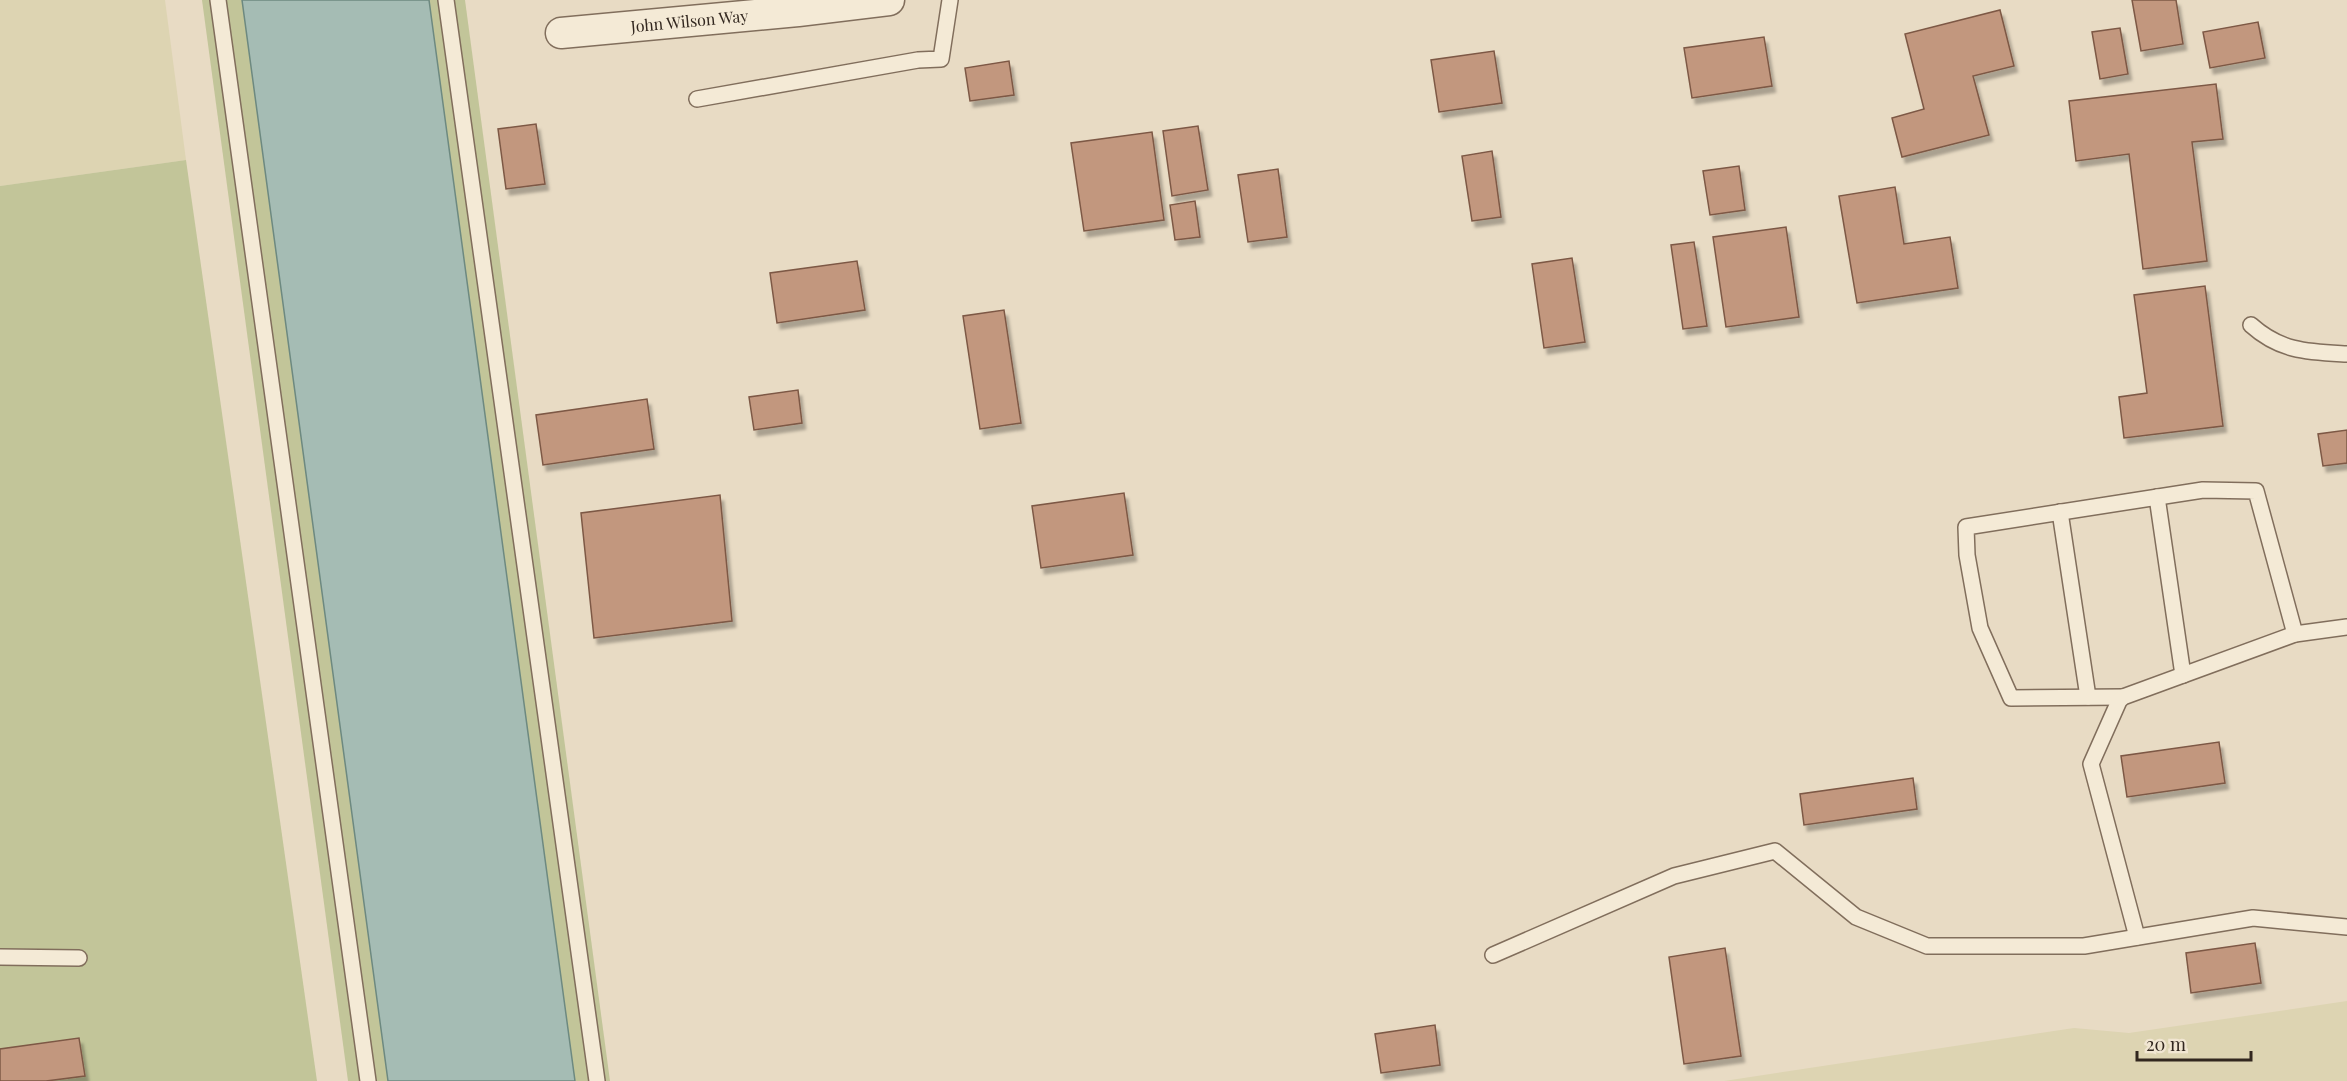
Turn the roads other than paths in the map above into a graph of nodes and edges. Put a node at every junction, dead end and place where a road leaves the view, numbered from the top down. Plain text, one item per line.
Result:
1 (218, 0) edge
2 (446, 0) edge
3 (889, 0) edge
4 (950, 0) edge
5 (561, 33) dead end
6 (697, 99) dead end
7 (2251, 325) dead end
8 (2347, 354) edge
9 (2157, 497) junction
10 (2060, 512) junction
11 (2347, 627) edge
12 (2295, 634) junction
13 (2183, 675) junction
14 (2088, 697) junction
15 (2122, 697) junction
16 (2347, 927) edge
17 (2137, 937) junction
18 (1493, 955) dead end
19 (0, 957) edge
20 (79, 958) dead end
21 (368, 1081) edge
22 (597, 1081) edge

1 - 21 lane
2 - 22 lane
3 - 5 street, John Wilson Way
4 - 6 lane
7 - 8 lane
9 - 10 lane
9 - 12 lane
9 - 13 lane
10 - 14 lane
10 - 14 lane
11 - 12 lane
12 - 13 lane
13 - 15 lane
14 - 15 lane
15 - 17 lane
16 - 17 lane
17 - 18 lane
19 - 20 lane

